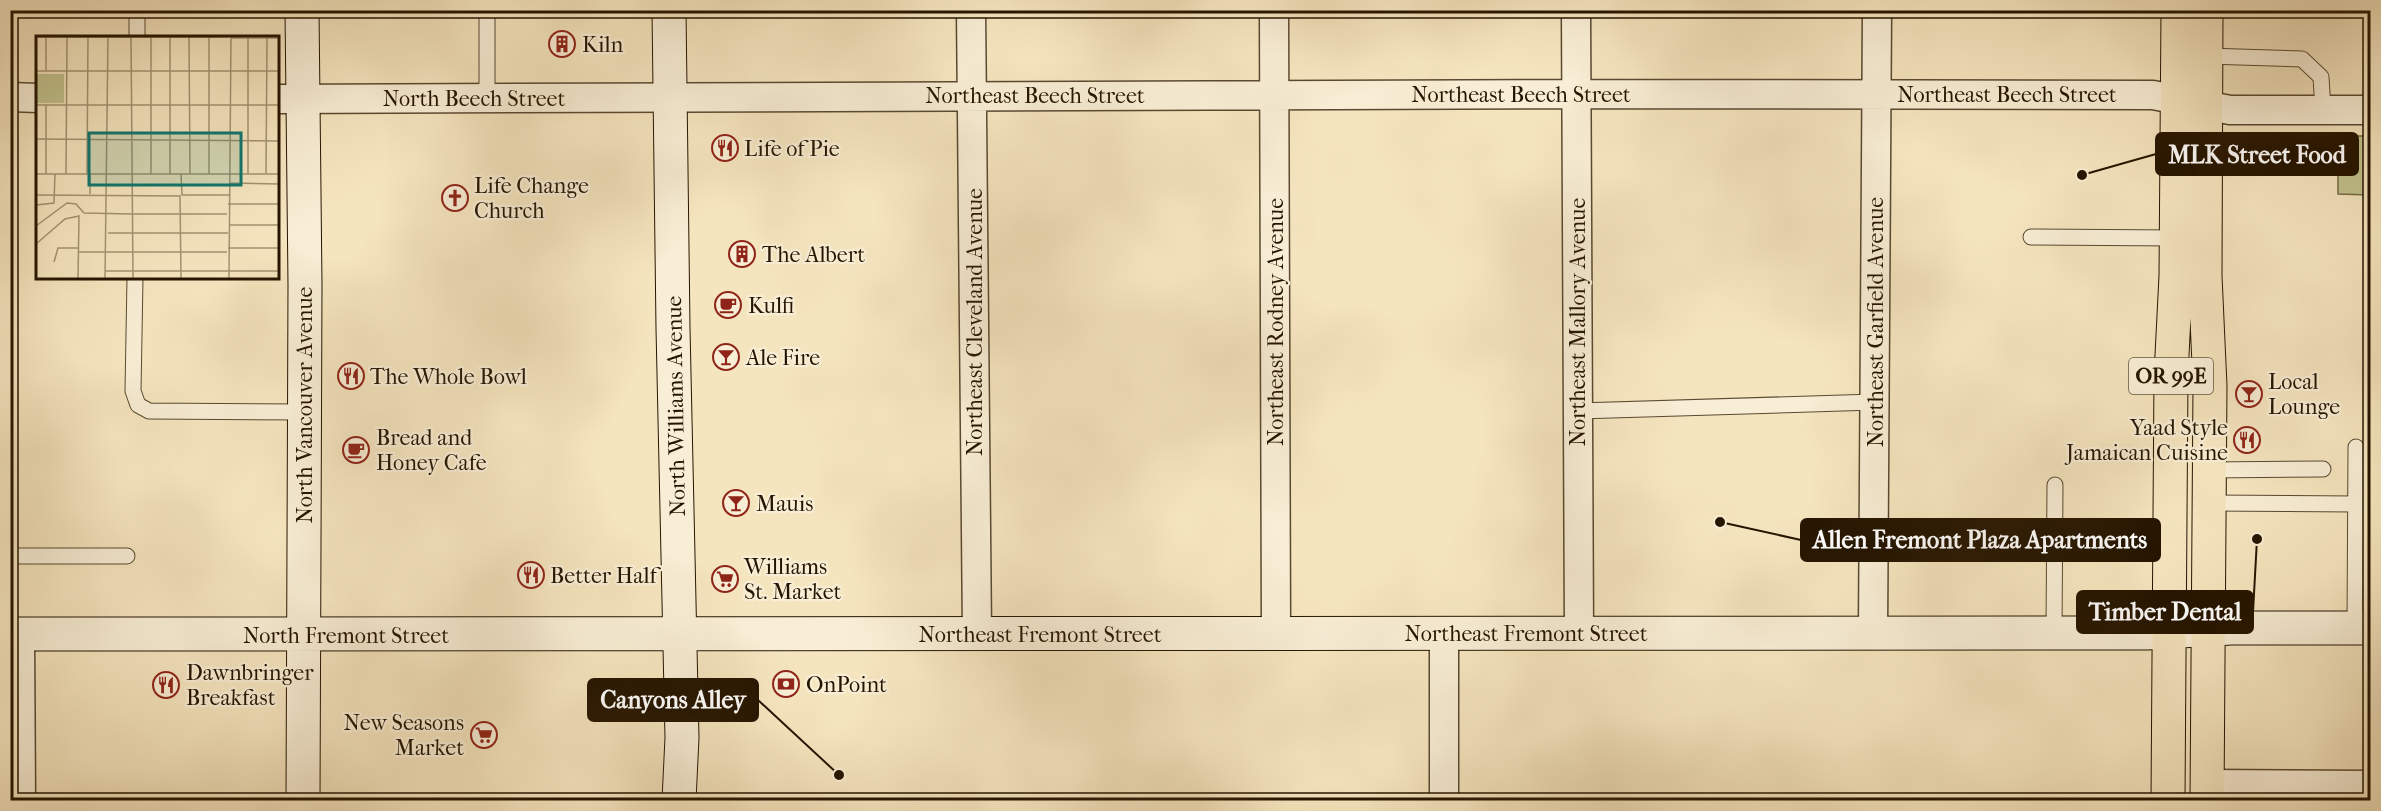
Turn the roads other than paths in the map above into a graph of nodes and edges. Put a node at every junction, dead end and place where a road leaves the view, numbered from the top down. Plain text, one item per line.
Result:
1 (137, 10) edge
2 (302, 10) edge
3 (486, 10) edge
4 (669, 10) edge
5 (972, 10) edge
6 (1274, 10) edge
7 (1576, 10) edge
8 (1877, 10) edge
9 (2178, 10) edge
10 (2206, 10) edge
11 (137, 36) edge
12 (2206, 56) junction
13 (1576, 94) junction
14 (1877, 94) junction
15 (972, 95) junction
16 (1274, 95) junction
17 (670, 97) junction
18 (10, 98) edge
19 (36, 98) edge
20 (487, 98) junction
21 (290, 99) edge
22 (2192, 102) junction
23 (2323, 110) junction
24 (2370, 111) edge
25 (2031, 237) dead end
26 (2177, 238) junction
27 (135, 279) edge
28 (1875, 402) junction
29 (1578, 411) junction
30 (304, 412) junction
31 (2356, 447) dead end
32 (2323, 469) dead end
33 (2209, 470) junction
34 (2055, 485) dead end
35 (2209, 503) junction
36 (2356, 504) junction
37 (10, 556) edge
38 (127, 556) dead end
39 (2363, 556) edge
40 (2363, 628) edge
41 (2208, 630) junction
42 (2054, 632) junction
43 (2169, 632) junction
44 (681, 633) junction
45 (1276, 633) junction
46 (1444, 633) junction
47 (1579, 633) junction
48 (1874, 633) junction
49 (15, 634) edge
50 (977, 634) junction
51 (303, 635) junction
52 (2367, 790) edge
53 (2207, 792) edge
54 (21, 801) edge
55 (303, 801) edge
56 (679, 801) edge
57 (1444, 801) edge
58 (2168, 801) edge

1 - 11 lane
2 - 21 main road, North Vancouver Avenue
3 - 20 lane
4 - 17 main road, North Williams Avenue
5 - 15 street, Northeast Cleveland Avenue
6 - 16 street, Northeast Rodney Avenue
7 - 13 street, Northeast Mallory Avenue
8 - 14 street, Northeast Garfield Avenue
9 - 22 main road, OR 99E
10 - 12 main road, OR 99E
12 - 22 main road, OR 99E
12 - 23 lane
13 - 14 street, Northeast Beech Street
13 - 16 street, Northeast Beech Street
13 - 29 street, Northeast Mallory Avenue
14 - 22 street, Northeast Beech Street
14 - 28 street, Northeast Garfield Avenue
15 - 16 street, Northeast Beech Street
15 - 17 street, Northeast Beech Street
15 - 50 street, Northeast Cleveland Avenue
16 - 45 street, Northeast Rodney Avenue
17 - 20 street, North Beech Street
17 - 44 main road, North Williams Avenue
18 - 19 street
20 - 21 street, North Beech Street
21 - 30 main road, North Vancouver Avenue
22 - 23 street, Northeast Beech Street
22 - 26 main road, OR 99E
22 - 33 main road, OR 99E
23 - 24 street, Northeast Beech Street
25 - 26 lane
26 - 43 main road, OR 99E
27 - 30 lane
28 - 29 lane
28 - 48 street, Northeast Garfield Avenue
29 - 47 street, Northeast Mallory Avenue
30 - 51 main road, North Vancouver Avenue
31 - 36 lane
32 - 33 lane
33 - 35 main road, OR 99E
34 - 42 lane
35 - 36 lane
35 - 41 main road, OR 99E
36 - 39 lane
37 - 38 lane
39 - 40 lane
40 - 41 main road, Northeast Fremont Street
41 - 43 main road, Northeast Fremont Street
41 - 53 main road, OR 99E
42 - 43 main road, Northeast Fremont Street
42 - 48 main road, Northeast Fremont Street
43 - 58 main road, OR 99E
44 - 50 main road, Northeast Fremont Street
44 - 51 main road, North Fremont Street
44 - 56 main road, North Williams Avenue
45 - 46 main road, Northeast Fremont Street
45 - 50 main road, Northeast Fremont Street
46 - 47 main road, Northeast Fremont Street
46 - 57 street
47 - 48 main road, Northeast Fremont Street
49 - 51 main road, North Fremont Street
49 - 54 street
51 - 55 main road, North Vancouver Avenue
52 - 53 street

